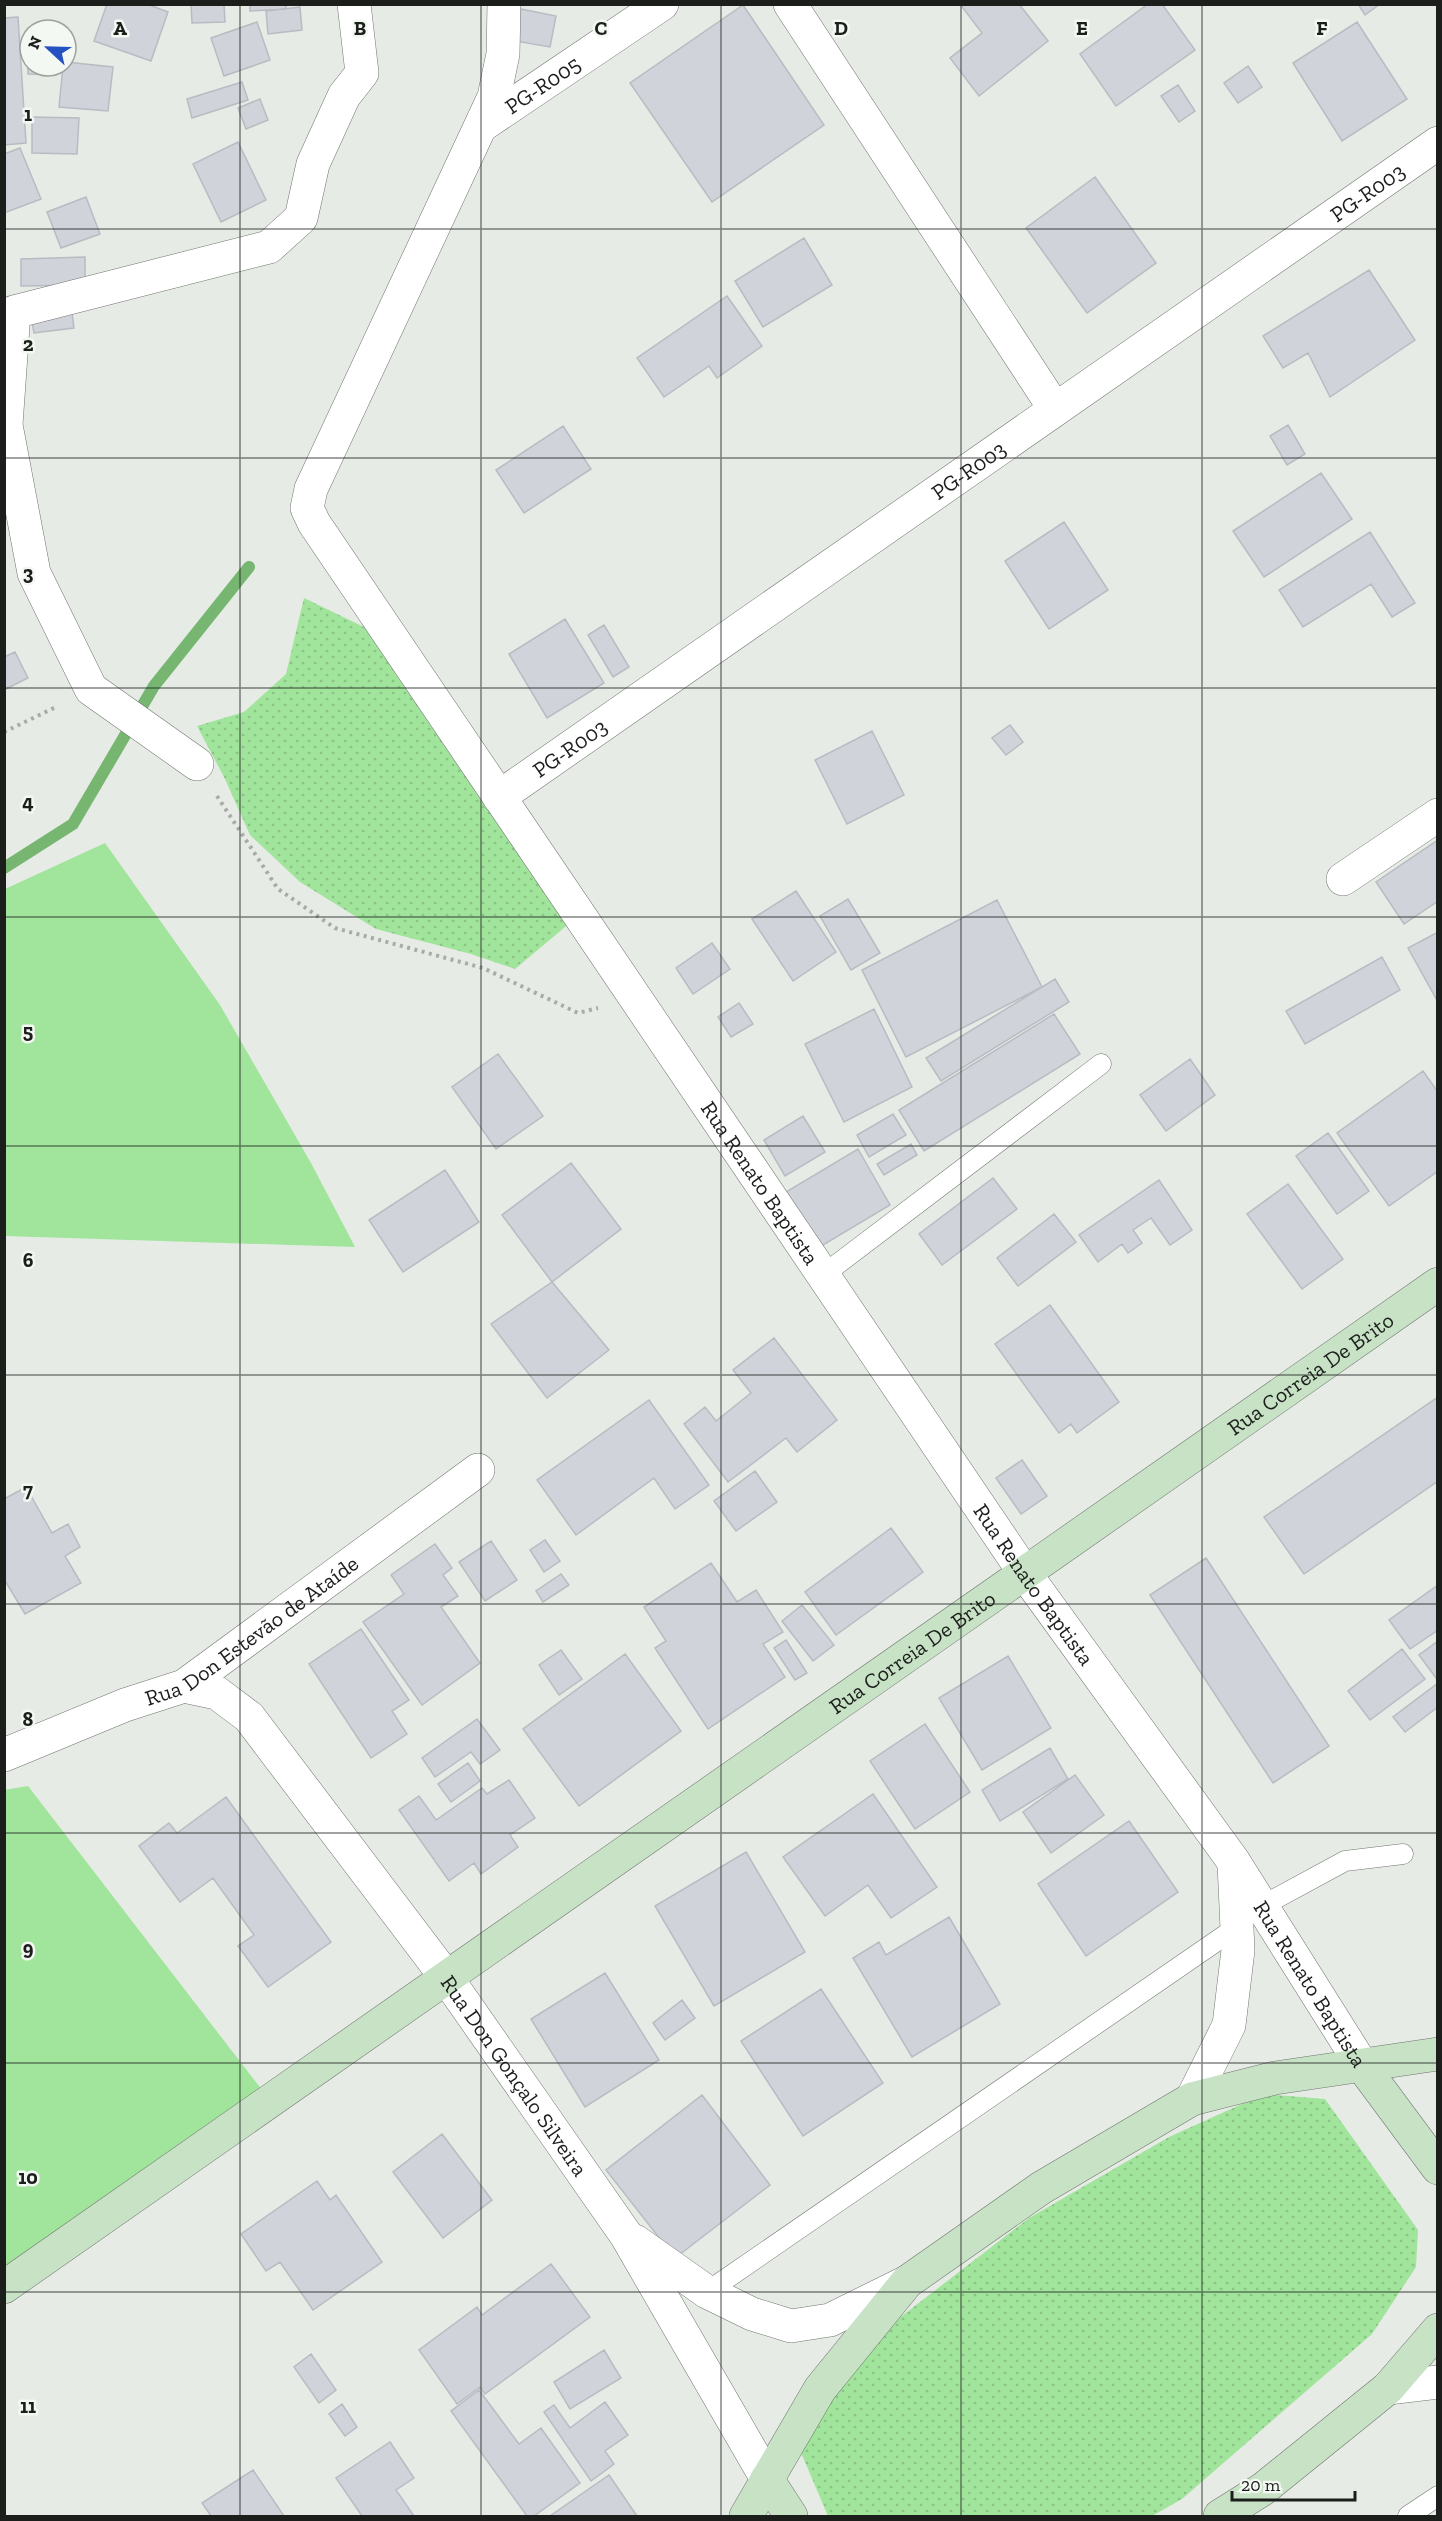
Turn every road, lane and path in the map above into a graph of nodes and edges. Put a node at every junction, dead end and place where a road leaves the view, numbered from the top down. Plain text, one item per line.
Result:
1 (354, 4) edge
2 (504, 4) edge
3 (662, 4) edge
4 (790, 4) edge
5 (481, 126) junction
6 (1437, 143) edge
7 (1055, 409) junction
8 (91, 689) junction
9 (4, 732) edge
10 (197, 765) joint
11 (499, 797) junction
12 (1437, 815) edge
13 (1343, 879) dead end
14 (634, 997) junction
15 (1101, 1064) dead end
16 (823, 1275) junction
17 (1437, 1284) edge
18 (478, 1470) dead end
19 (1026, 1575) junction
20 (184, 1686) junction
21 (4, 1755) edge
22 (1403, 1854) dead end
23 (1234, 1862) junction
24 (1262, 1906) junction
25 (1237, 1927) junction
26 (446, 1977) junction
27 (1437, 2054) edge
28 (1363, 2067) junction
29 (1192, 2099) junction
30 (1437, 2168) edge
31 (626, 2235) junction
32 (907, 2282) junction
33 (4, 2287) edge
34 (707, 2292) junction
35 (1437, 2330) edge
36 (1437, 2382) edge
37 (1388, 2388) junction
38 (767, 2479) junction
39 (1437, 2496) edge
40 (747, 2517) edge
41 (791, 2517) edge
42 (1220, 2517) edge
43 (1408, 2517) edge

1 - 8 street
2 - 5 street
3 - 5 street, PG-R005
4 - 7 street
5 - 11 street, Rua Renato Baptista
6 - 7 street, PG-R003
7 - 11 street, PG-R003
8 - 9 path
8 - 10 street
10 - 14 path
11 - 14 street, Rua Renato Baptista
12 - 13 street
14 - 16 street, Rua Renato Baptista
15 - 16 lane
16 - 19 street, Rua Renato Baptista
17 - 19 street, Rua Correia De Brito
18 - 20 street, Rua Don Estevão de Ataíde
19 - 23 street, Rua Renato Baptista
19 - 26 street, Rua Correia De Brito
20 - 21 street, Rua Don Estevão de Ataíde
20 - 26 street, Rua Don Gonçalo Silveira
22 - 24 lane
23 - 24 street, Rua Renato Baptista
23 - 25 street
24 - 28 street, Rua Renato Baptista
25 - 29 street
25 - 34 lane
26 - 31 street, Rua Don Gonçalo Silveira
26 - 33 street, Rua Correia De Brito
27 - 28 street
28 - 29 street
28 - 30 street, Rua Renato Baptista
29 - 32 street
31 - 34 street
31 - 38 street, Rua Don Gonçalo Silveira
32 - 34 street
32 - 38 street
35 - 37 street
36 - 37 street
37 - 42 street
38 - 40 street
38 - 41 street, Rua Don Gonçalo Silveira
39 - 43 lane

